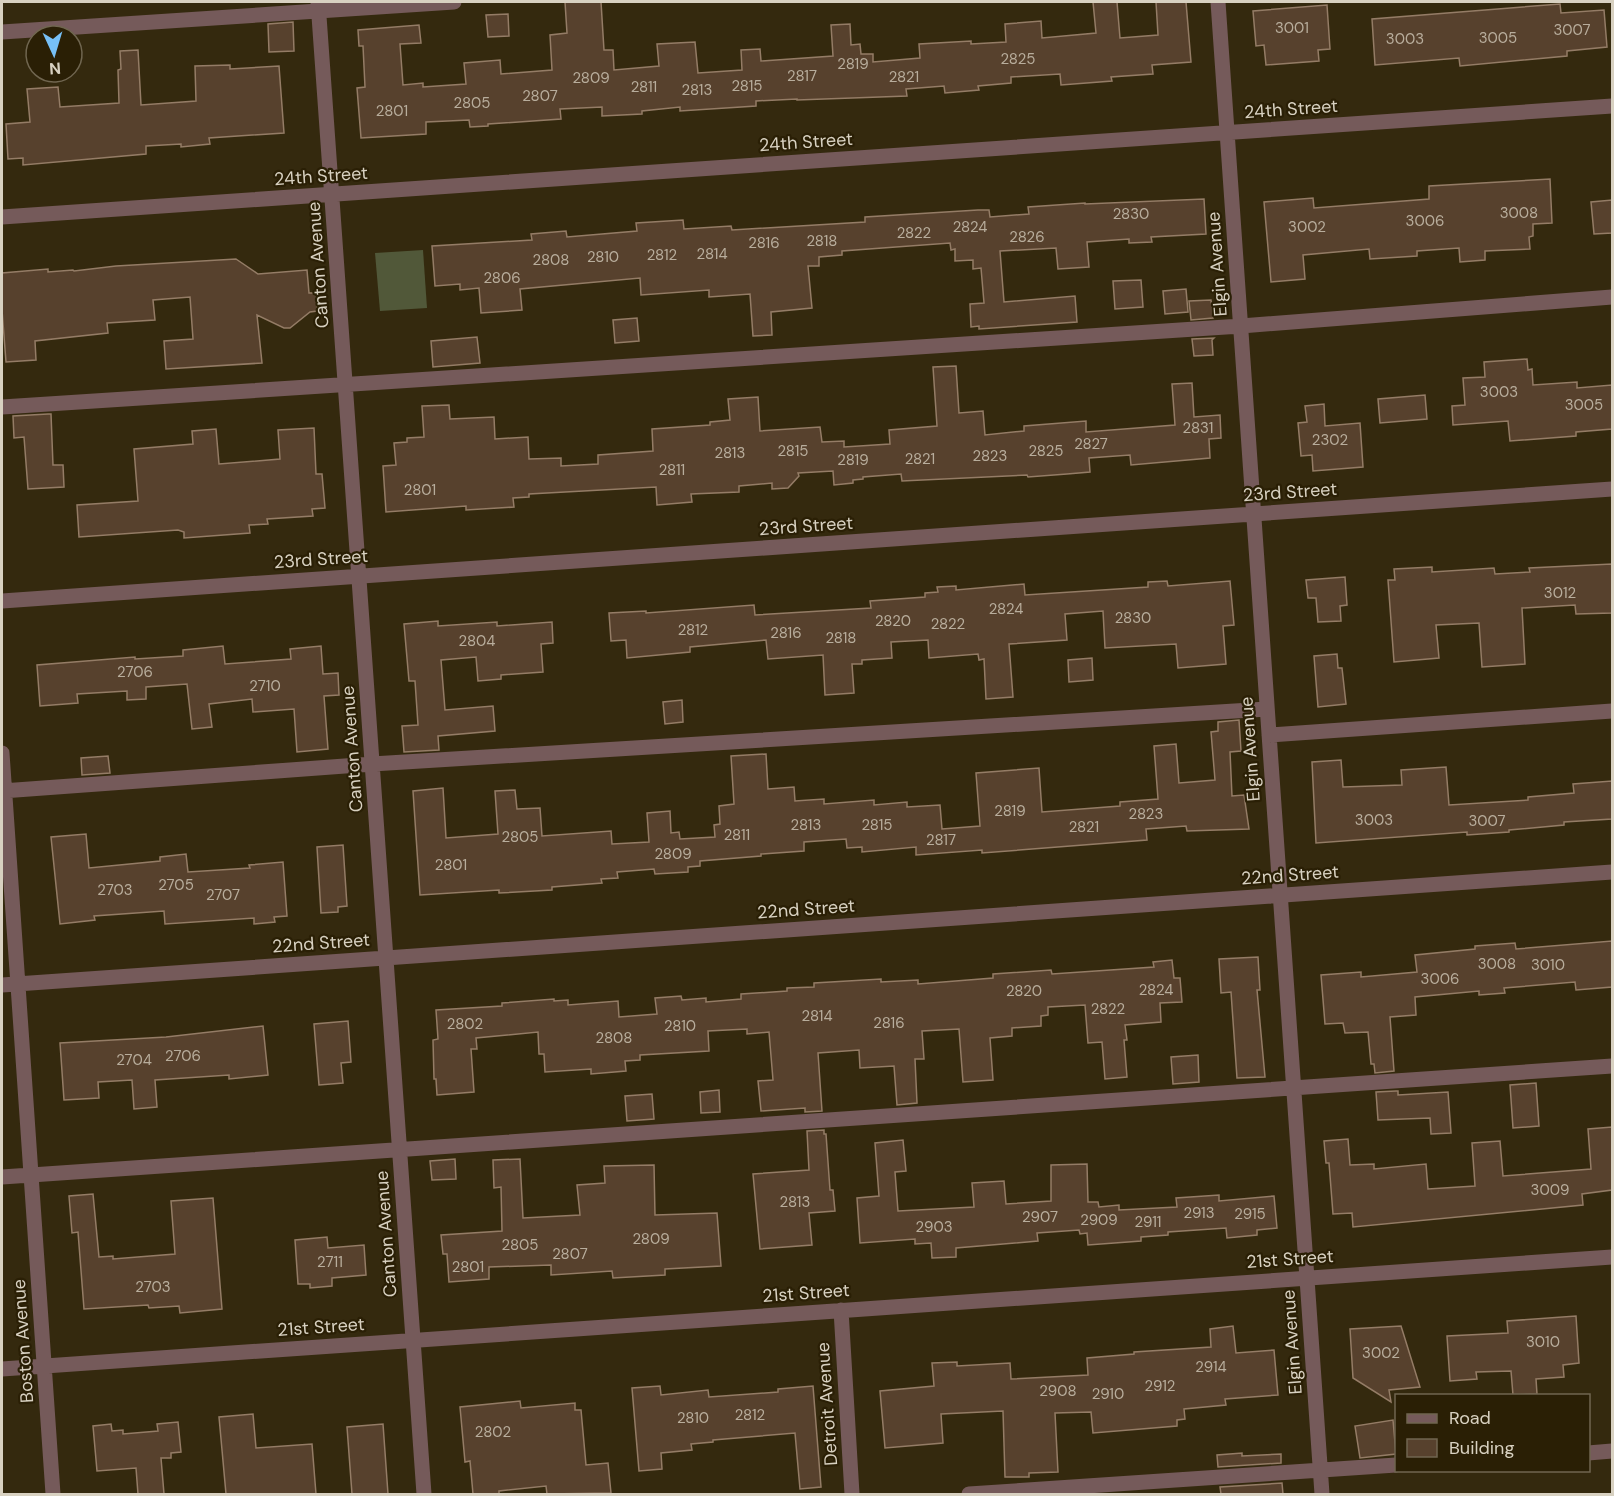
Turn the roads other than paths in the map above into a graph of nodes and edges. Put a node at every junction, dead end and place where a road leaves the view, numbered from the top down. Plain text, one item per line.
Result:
1 (454, 2) edge
2 (1218, 2) edge
3 (319, 6) edge
4 (2, 32) edge
5 (1612, 106) edge
6 (1228, 132) junction
7 (332, 194) junction
8 (2, 217) edge
9 (1612, 297) edge
10 (1240, 326) junction
11 (346, 384) junction
12 (2, 407) edge
13 (1612, 489) edge
14 (1253, 514) junction
15 (359, 576) junction
16 (2, 601) edge
17 (1267, 709) junction
18 (1612, 711) edge
19 (1269, 735) junction
20 (2, 753) edge
21 (372, 764) junction
22 (3, 791) edge
23 (1612, 872) edge
24 (1280, 896) junction
25 (386, 958) junction
26 (19, 984) junction
27 (2, 985) edge
28 (1612, 1066) edge
29 (1294, 1088) junction
30 (399, 1149) junction
31 (32, 1175) junction
32 (2, 1177) edge
33 (1612, 1257) edge
34 (1307, 1278) junction
35 (841, 1310) junction
36 (413, 1340) junction
37 (44, 1366) junction
38 (2, 1369) edge
39 (1612, 1451) edge
40 (1590, 1453) edge
41 (1395, 1465) edge
42 (1321, 1470) junction
43 (53, 1494) edge
44 (424, 1494) edge
45 (852, 1494) edge
46 (969, 1494) edge
47 (1322, 1494) edge

1 - 3 street
2 - 6 street, Elgin Avenue
3 - 4 street
3 - 7 street, Canton Avenue
5 - 6 street, 24th Street
6 - 7 street, 24th Street
6 - 10 street, Elgin Avenue
7 - 8 street, 24th Street
7 - 11 street, Canton Avenue
9 - 10 street
10 - 11 street
10 - 14 street, Elgin Avenue
11 - 12 street
11 - 15 street, Canton Avenue
13 - 14 street, 23rd Street
14 - 15 street, 23rd Street
14 - 17 street, Elgin Avenue
15 - 16 street, 23rd Street
15 - 21 street, Canton Avenue
17 - 19 street, Elgin Avenue
17 - 21 street
18 - 19 street
19 - 24 street, Elgin Avenue
20 - 22 street, Boston Avenue
21 - 22 street
21 - 25 street, Canton Avenue
22 - 26 street, Boston Avenue
23 - 24 street, 22nd Street
24 - 25 street, 22nd Street
24 - 29 street, Elgin Avenue
25 - 26 street, 22nd Street
25 - 30 street, Canton Avenue
26 - 27 street, 22nd Street
26 - 31 street, Boston Avenue
28 - 29 street
29 - 30 street
29 - 34 street, Elgin Avenue
30 - 31 street
30 - 36 street, Canton Avenue
31 - 32 street
31 - 37 street, Boston Avenue
33 - 34 street, 21st Street
34 - 35 street, 21st Street
34 - 42 street, Elgin Avenue
35 - 36 street, 21st Street
35 - 45 street, Detroit Avenue
36 - 37 street, 21st Street
36 - 44 street, Canton Avenue
37 - 38 street, 21st Street
37 - 43 street, Boston Avenue
39 - 40 street
41 - 42 street
42 - 46 street
42 - 47 street, Elgin Avenue

